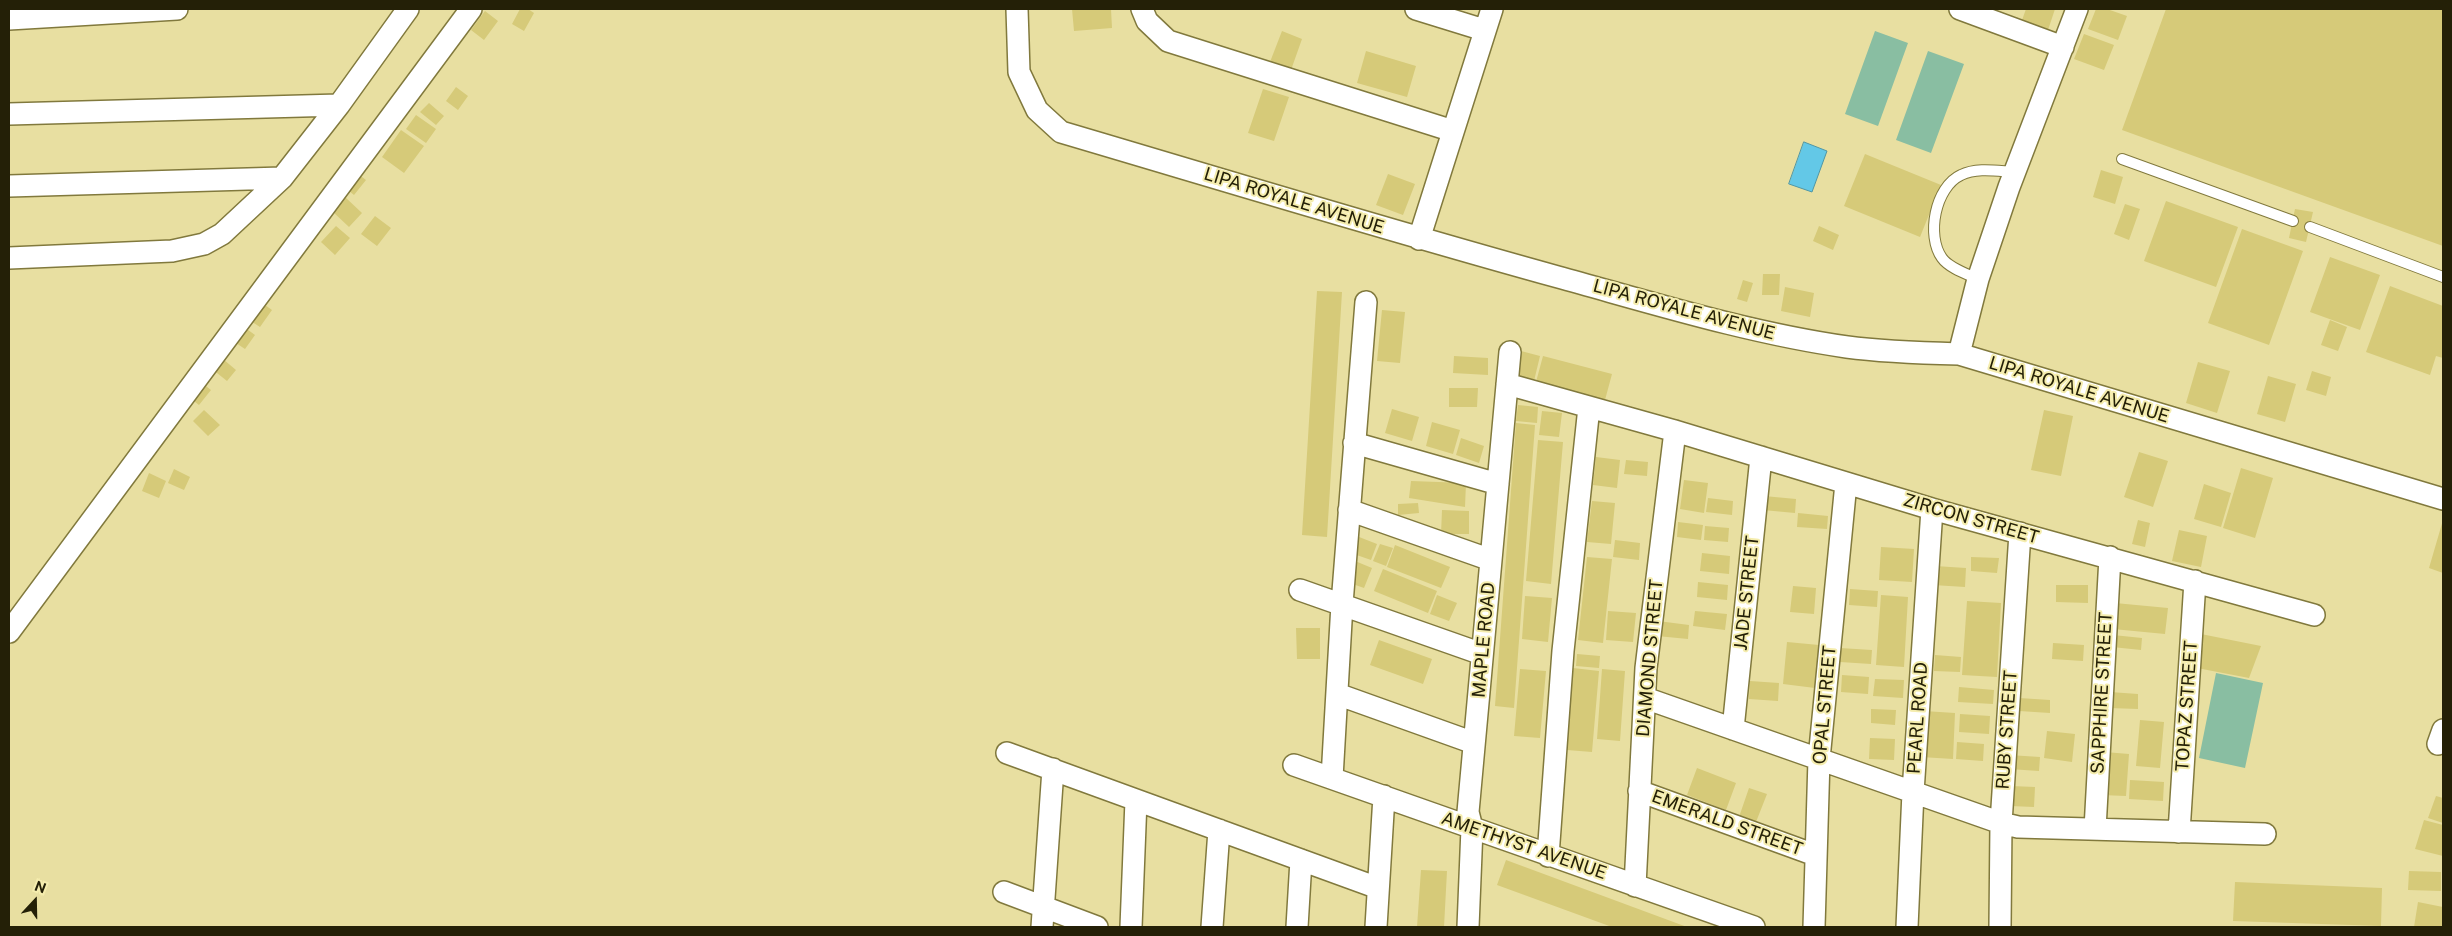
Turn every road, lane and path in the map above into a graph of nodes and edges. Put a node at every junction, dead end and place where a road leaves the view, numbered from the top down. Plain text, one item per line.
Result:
1 (177, 9) edge
2 (408, 9) edge
3 (471, 9) edge
4 (1018, 9) edge
5 (1142, 9) edge
6 (1416, 9) edge
7 (1492, 9) edge
8 (1960, 9) edge
9 (2077, 9) edge
10 (9, 19) edge
11 (1484, 30) junction
12 (2063, 47) junction
13 (339, 105) junction
14 (9, 114) edge
15 (1453, 131) junction
16 (2122, 159) dead end
17 (2014, 172) junction
18 (282, 178) junction
19 (9, 186) edge
20 (2293, 221) dead end
21 (2310, 227) dead end
22 (1419, 239) junction
23 (9, 258) edge
24 (2443, 277) edge
25 (1978, 279) junction
26 (1366, 302) dead end
27 (1510, 352) dead end
28 (1958, 354) junction
29 (1507, 384) junction
30 (1589, 407) junction
31 (1675, 431) junction
32 (1354, 443) junction
33 (1761, 457) junction
34 (1846, 483) junction
35 (1498, 484) junction
36 (2443, 499) edge
37 (1932, 509) junction
38 (1349, 510) junction
39 (2020, 533) junction
40 (2110, 557) junction
41 (1491, 560) junction
42 (2196, 581) junction
43 (1300, 590) dead end
44 (1342, 604) junction
45 (2314, 615) dead end
46 (9, 632) edge
47 (1482, 654) junction
48 (1337, 694) junction
49 (1645, 698) junction
50 (1733, 729) junction
51 (1474, 743) junction
52 (1007, 753) dead end
53 (1819, 759) junction
54 (1294, 765) dead end
55 (1053, 769) junction
56 (1332, 778) junction
57 (1638, 791) junction
58 (1913, 792) junction
59 (1384, 796) junction
60 (1136, 800) junction
61 (2001, 823) junction
62 (1472, 828) junction
63 (2095, 828) junction
64 (1219, 830) junction
65 (2179, 832) junction
66 (2265, 834) dead end
67 (1815, 854) junction
68 (1548, 856) junction
69 (1301, 860) junction
70 (1635, 886) junction
71 (1378, 888) junction
72 (1004, 892) dead end
73 (1043, 917) edge
74 (1473, 926) edge
75 (1097, 927) edge
76 (1131, 927) edge
77 (1212, 927) edge
78 (1297, 927) edge
79 (1376, 927) edge
80 (1754, 927) edge
81 (1814, 927) edge
82 (1908, 927) edge
83 (2000, 927) edge

1 - 10 street
2 - 13 street
3 - 46 street
4 - 22 street, LIPA ROYALE AVENUE
5 - 15 street
6 - 11 street
7 - 11 street
8 - 12 street
9 - 12 street
11 - 15 street
12 - 17 street
13 - 14 street
13 - 18 street
15 - 22 street
16 - 20 lane
17 - 25 street
17 - 25 lane
18 - 19 street
18 - 23 street
21 - 24 lane
22 - 28 street, LIPA ROYALE AVENUE
25 - 28 street
26 - 32 street
27 - 29 street, MAPLE ROAD
28 - 36 street, LIPA ROYALE AVENUE
29 - 30 street, ZIRCON STREET
29 - 35 street, MAPLE ROAD
30 - 31 street, ZIRCON STREET
30 - 68 street
31 - 33 street, ZIRCON STREET
31 - 49 street, DIAMOND STREET
32 - 35 street
32 - 38 street
33 - 34 street, ZIRCON STREET
33 - 50 street, JADE STREET
34 - 37 street, ZIRCON STREET
34 - 53 street, OPAL STREET
35 - 41 street, MAPLE ROAD
37 - 39 street, ZIRCON STREET
37 - 58 street, PEARL ROAD
38 - 41 street
38 - 44 street
39 - 40 street, ZIRCON STREET
39 - 61 street, RUBY STREET
40 - 42 street, ZIRCON STREET
40 - 63 street, SAPPHIRE STREET
41 - 47 street, MAPLE ROAD
42 - 45 street, ZIRCON STREET
42 - 65 street, TOPAZ STREET
43 - 44 street
44 - 47 street
44 - 48 street
47 - 51 street, MAPLE ROAD
48 - 51 street
48 - 56 street
49 - 50 street
49 - 57 street, DIAMOND STREET
50 - 53 street
51 - 62 street, MAPLE ROAD
52 - 55 street
53 - 58 street
53 - 67 street, OPAL STREET
54 - 56 street, AMETHYST AVENUE
55 - 60 street
55 - 73 street
56 - 59 street, AMETHYST AVENUE
57 - 67 street, EMERALD STREET
57 - 70 street, DIAMOND STREET
58 - 61 street
58 - 82 street, PEARL ROAD
59 - 62 street, AMETHYST AVENUE
59 - 71 street
60 - 64 street
60 - 76 street
61 - 63 street
61 - 83 street, RUBY STREET
62 - 68 street, AMETHYST AVENUE
62 - 74 street, MAPLE ROAD
63 - 65 street
64 - 69 street
64 - 77 street
65 - 66 street
67 - 81 street, OPAL STREET
68 - 70 street, AMETHYST AVENUE
69 - 71 street
69 - 78 street
70 - 80 street, AMETHYST AVENUE
71 - 79 street
72 - 73 street
73 - 75 street

